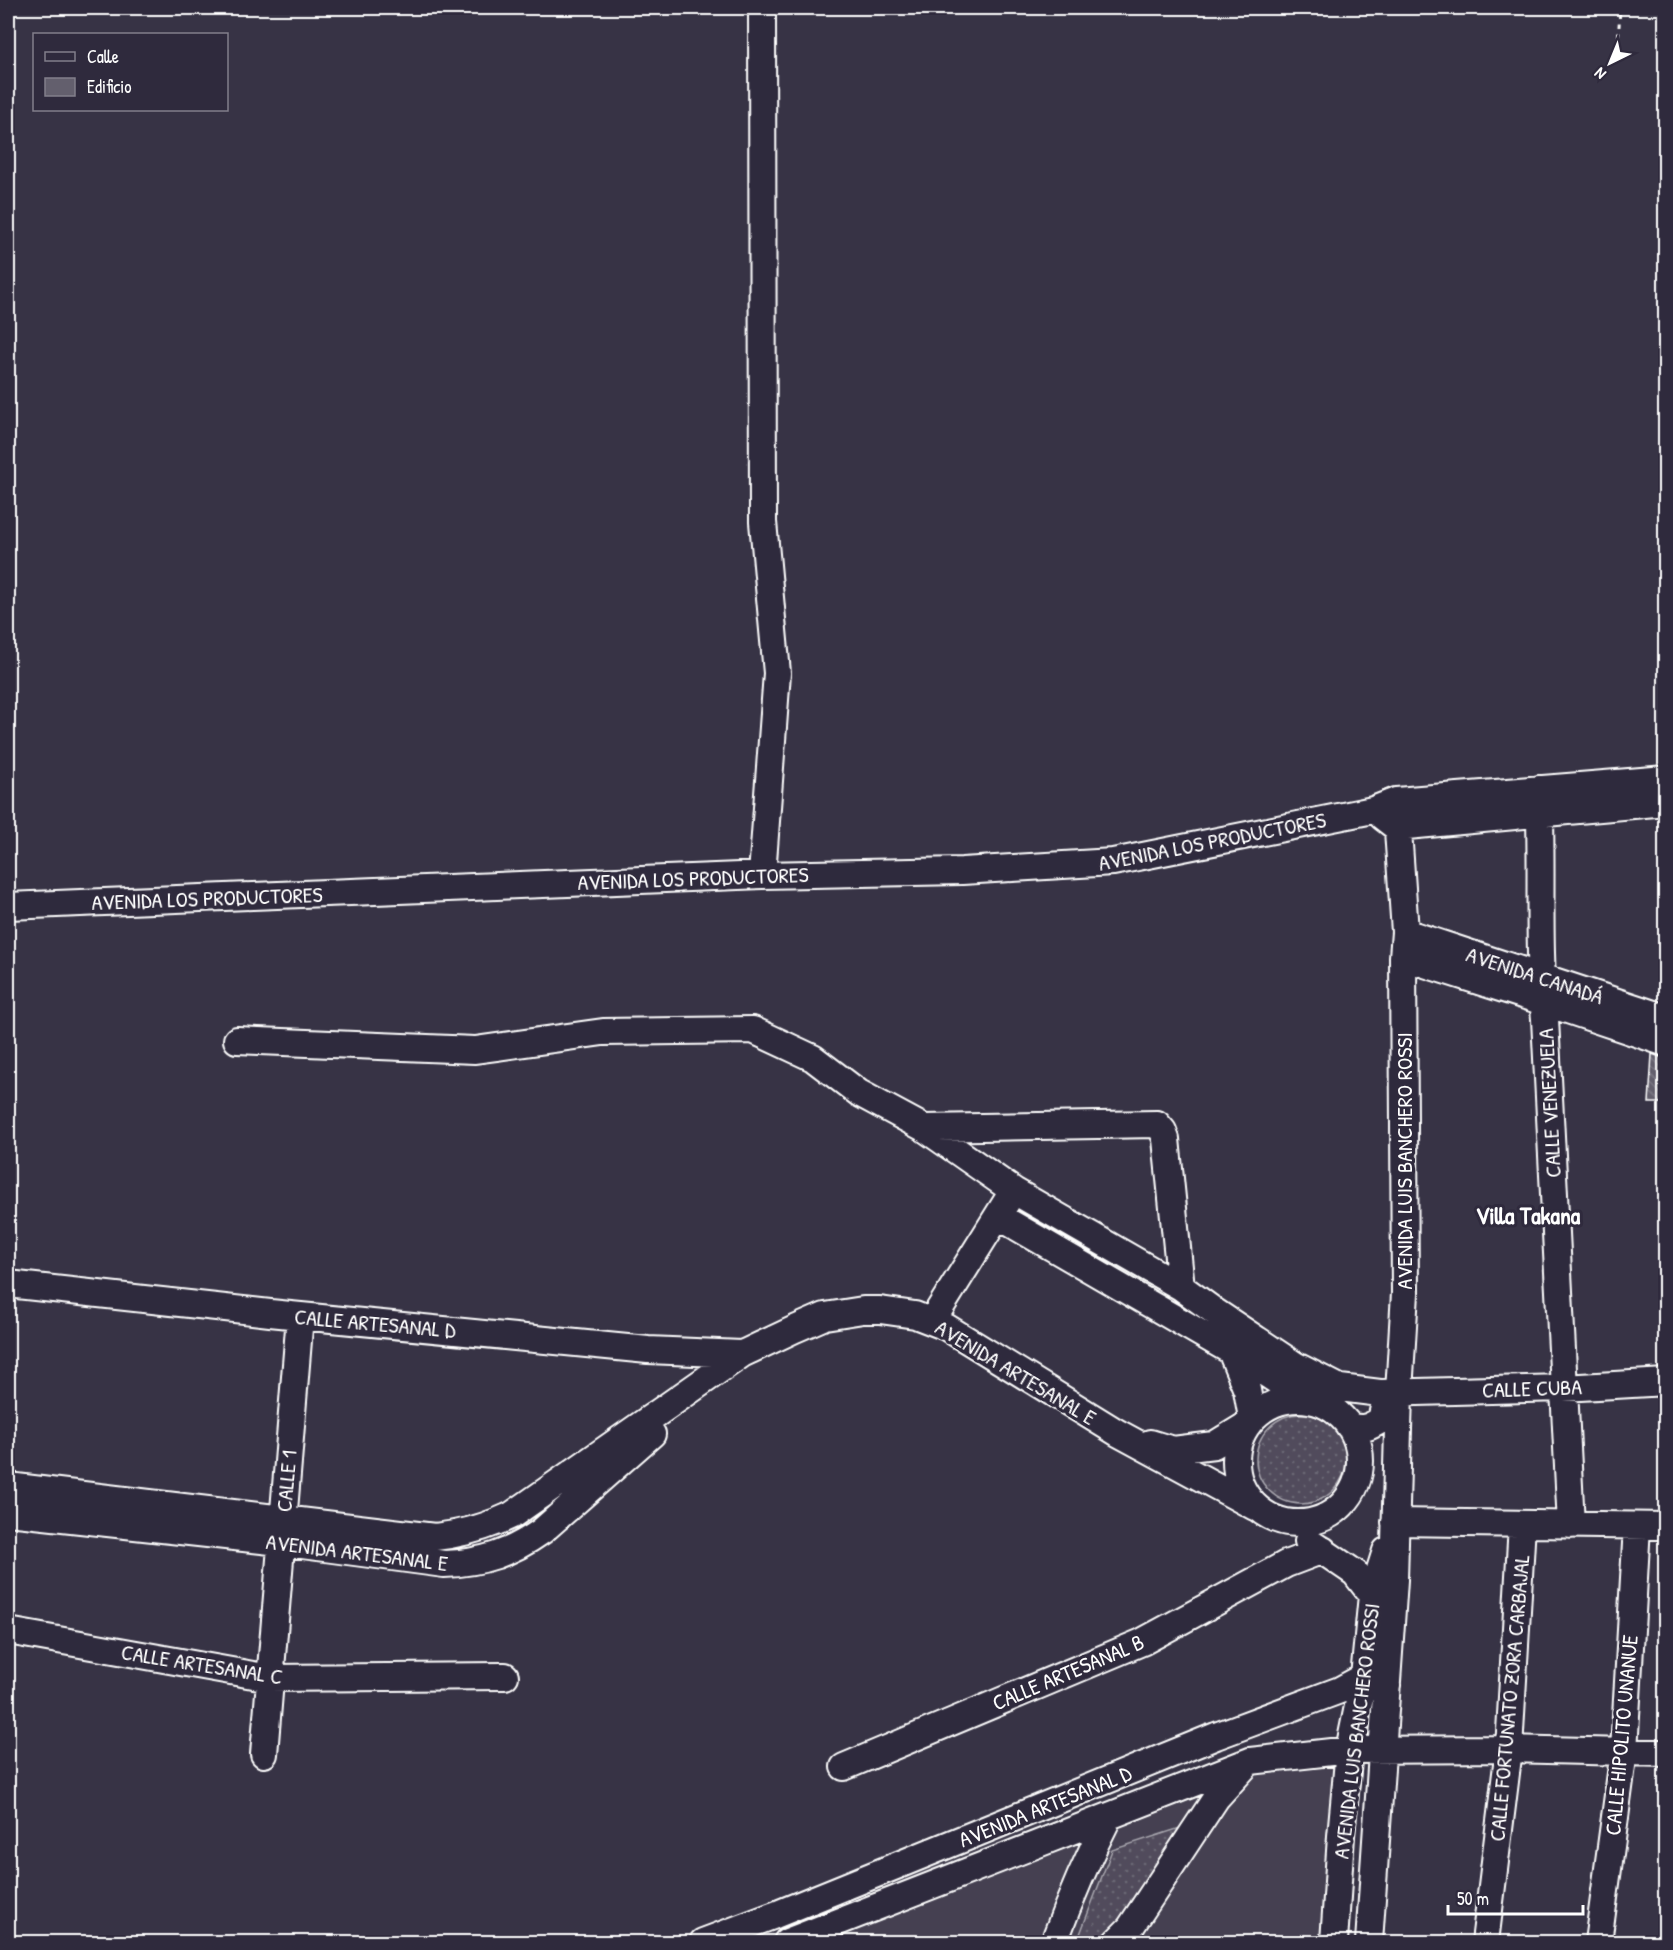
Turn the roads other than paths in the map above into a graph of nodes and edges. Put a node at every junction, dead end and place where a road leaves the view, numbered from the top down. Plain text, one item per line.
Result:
1 (762, 8) edge
2 (1665, 779) edge
3 (1539, 802) junction
4 (1665, 802) edge
5 (1384, 806) junction
6 (1396, 827) junction
7 (762, 875) junction
8 (8, 906) edge
9 (1405, 932) junction
10 (1403, 957) junction
11 (1541, 976) junction
12 (1543, 1001) junction
13 (1665, 1018) edge
14 (237, 1040) dead end
15 (1665, 1043) edge
16 (924, 1128) junction
17 (1014, 1191) junction
18 (998, 1216) junction
19 (8, 1284) edge
20 (1181, 1287) junction
21 (300, 1316) junction
22 (932, 1321) junction
23 (1232, 1351) junction
24 (742, 1354) junction
25 (1665, 1382) edge
26 (1563, 1388) junction
27 (1390, 1393) junction
28 (1317, 1401) junction
29 (1389, 1420) junction
30 (1248, 1422) junction
31 (1351, 1429) junction
32 (1118, 1433) junction
33 (1379, 1458) junction
34 (8, 1486) edge
35 (1351, 1494) junction
36 (1395, 1497) junction
37 (8, 1512) edge
38 (1264, 1513) junction
39 (1395, 1522) junction
40 (1522, 1524) junction
41 (1571, 1525) junction
42 (1637, 1526) junction
43 (1665, 1527) edge
44 (281, 1530) junction
45 (1298, 1535) junction
46 (1323, 1550) junction
47 (1286, 1564) junction
48 (1382, 1598) junction
49 (8, 1631) edge
50 (505, 1676) dead end
51 (270, 1678) junction
52 (1376, 1681) junction
53 (1509, 1749) junction
54 (1350, 1750) junction
55 (1382, 1750) junction
56 (1624, 1751) junction
57 (1665, 1753) edge
58 (264, 1754) dead end
59 (1250, 1761) junction
60 (844, 1767) dead end
61 (1109, 1815) junction
62 (775, 1916) junction
63 (731, 1937) edge
64 (703, 1942) edge
65 (779, 1942) edge
66 (787, 1942) edge
67 (1054, 1942) edge
68 (1116, 1942) edge
69 (1334, 1942) edge
70 (1369, 1942) edge
71 (1485, 1942) edge
72 (1598, 1942) edge

1 - 7 street
2 - 3 street, AVENIDA LOS PRODUCTORES
3 - 4 street, AVENIDA LOS PRODUCTORES
3 - 5 street, AVENIDA LOS PRODUCTORES
3 - 6 street, AVENIDA LOS PRODUCTORES
3 - 11 street, CALLE VENEZUELA
5 - 6 street
5 - 7 street, AVENIDA LOS PRODUCTORES
6 - 9 street, AVENIDA LUIS BANCHERO ROSSI
7 - 8 street, AVENIDA LOS PRODUCTORES
9 - 10 street, AVENIDA LUIS BANCHERO ROSSI
9 - 11 street, AVENIDA CANADÁ
10 - 12 street, AVENIDA CANADÁ
10 - 27 street, AVENIDA LUIS BANCHERO ROSSI
11 - 12 street, CALLE VENEZUELA
11 - 13 street, AVENIDA CANADÁ
12 - 15 street, AVENIDA CANADÁ
12 - 26 street, CALLE VENEZUELA
14 - 16 street, CALLE CUBA
16 - 17 street, CALLE CUBA
16 - 20 street
17 - 18 street
17 - 20 street, CALLE CUBA
18 - 22 street
18 - 23 street
19 - 21 street, CALLE ARTESANAL D
20 - 27 street, CALLE CUBA
21 - 24 street, CALLE ARTESANAL D
21 - 44 street, CALLE 1
22 - 24 street, AVENIDA ARTESANAL E
22 - 32 street, AVENIDA ARTESANAL E
23 - 28 street
23 - 30 street
24 - 44 street, AVENIDA ARTESANAL E
25 - 26 street, CALLE CUBA
26 - 27 street, CALLE CUBA
26 - 41 street, CALLE VENEZUELA
27 - 29 street, AVENIDA LUIS BANCHERO ROSSI
28 - 30 street
28 - 31 street
29 - 31 street
29 - 33 street
29 - 36 street, AVENIDA LUIS BANCHERO ROSSI
30 - 32 street
30 - 38 street
31 - 33 street
31 - 35 street
32 - 38 street
33 - 35 street
33 - 36 street
34 - 44 street, AVENIDA ARTESANAL E
35 - 38 street
36 - 39 street, AVENIDA LUIS BANCHERO ROSSI
37 - 44 street, AVENIDA ARTESANAL E
38 - 45 street
39 - 40 street
39 - 48 street, AVENIDA LUIS BANCHERO ROSSI
40 - 41 street
40 - 53 street, CALLE FORTUNATO ZORA CARBAJAL
41 - 42 street
42 - 43 street
42 - 56 street, CALLE HIPOLITO UNANUE
44 - 51 street, CALLE 1
45 - 46 street
45 - 47 street
46 - 47 street, CALLE ARTESANAL B
46 - 48 street
47 - 60 street, CALLE ARTESANAL B
48 - 52 street, AVENIDA LUIS BANCHERO ROSSI
49 - 51 street, CALLE ARTESANAL C
50 - 51 street, CALLE ARTESANAL C
51 - 58 street, CALLE 1
52 - 54 street, AVENIDA LUIS BANCHERO ROSSI
52 - 55 street, AVENIDA LUIS BANCHERO ROSSI
52 - 62 street, AVENIDA ARTESANAL D
53 - 55 street, AVENIDA ARTESANAL D
53 - 56 street, AVENIDA ARTESANAL D
53 - 71 street, CALLE FORTUNATO ZORA CARBAJAL
54 - 55 street, AVENIDA ARTESANAL D
54 - 59 street, AVENIDA ARTESANAL D
54 - 69 street, AVENIDA LUIS BANCHERO ROSSI
55 - 70 street, AVENIDA LUIS BANCHERO ROSSI
56 - 57 street, AVENIDA ARTESANAL D
56 - 72 street, CALLE HIPOLITO UNANUE
59 - 61 street, AVENIDA ARTESANAL D
59 - 68 street
61 - 66 street, AVENIDA ARTESANAL D
61 - 67 street
62 - 63 street, AVENIDA ARTESANAL D
62 - 65 street
63 - 64 street, AVENIDA ARTESANAL D

